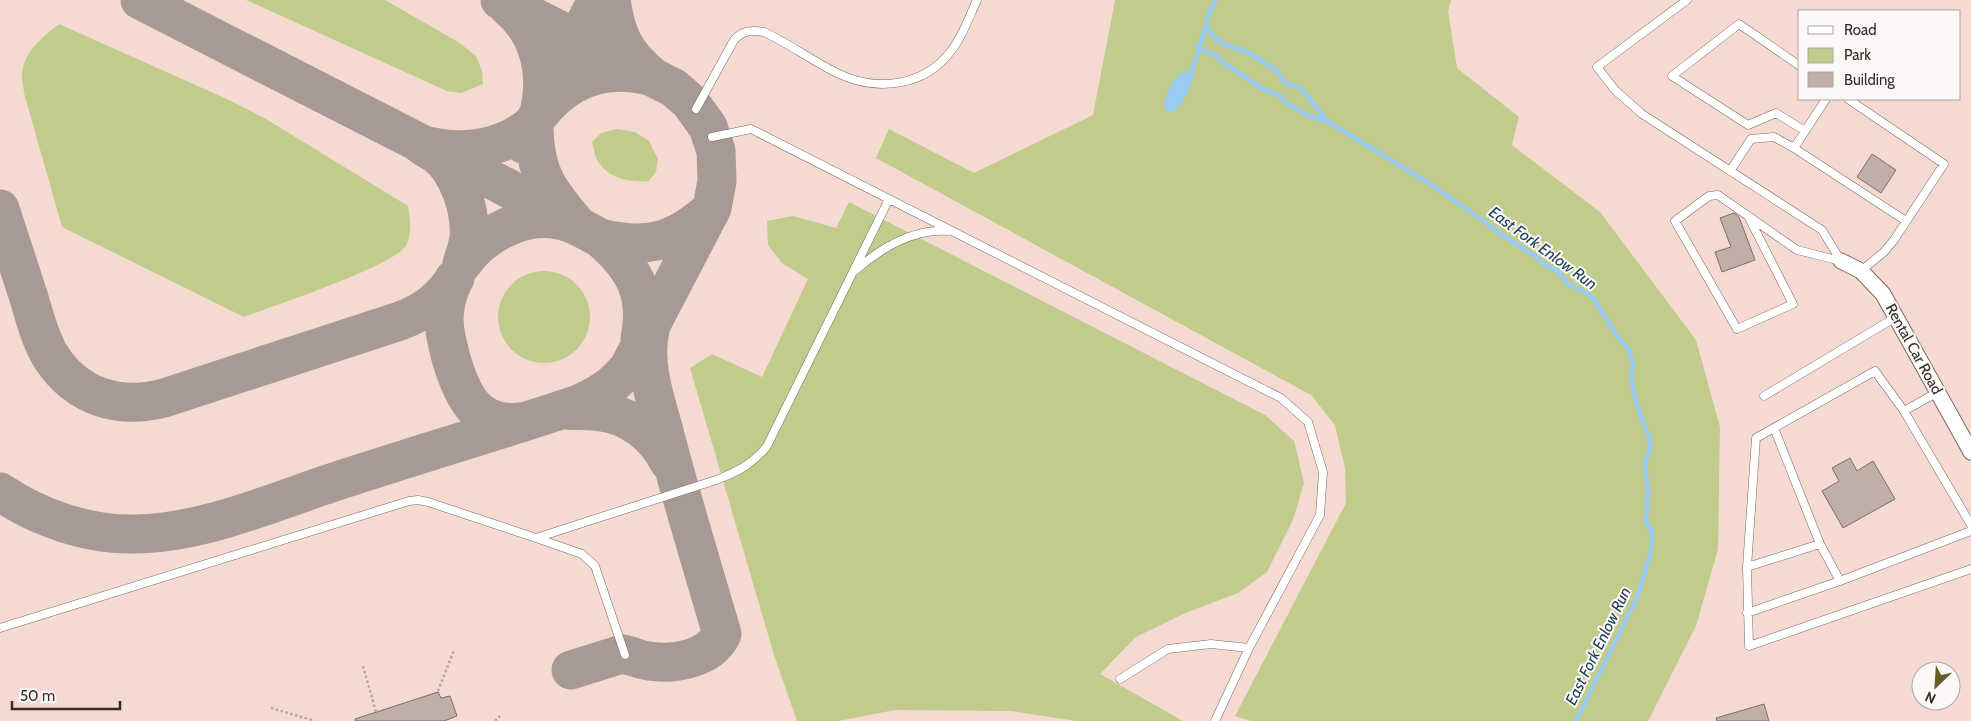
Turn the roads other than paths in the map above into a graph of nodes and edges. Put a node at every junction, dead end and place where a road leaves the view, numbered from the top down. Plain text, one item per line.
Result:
1 (977, 0) edge
2 (1687, 0) edge
3 (1798, 65) edge
4 (1825, 100) edge
5 (1849, 100) edge
6 (696, 109) dead end
7 (1805, 131) junction
8 (712, 137) dead end
9 (1794, 148) junction
10 (1730, 171) junction
11 (889, 199) junction
12 (1748, 216) junction
13 (1906, 221) junction
14 (954, 232) junction
15 (1842, 261) junction
16 (1861, 271) junction
17 (852, 273) junction
18 (1896, 317) junction
19 (1938, 392) junction
20 (1764, 396) dead end
21 (1904, 411) junction
22 (1774, 428) junction
23 (1971, 452) edge
24 (1971, 525) edge
25 (1971, 531) edge
26 (536, 538) junction
27 (1820, 544) junction
28 (1747, 567) junction
29 (1971, 569) edge
30 (1840, 582) junction
31 (1747, 613) junction
32 (0, 628) edge
33 (1248, 648) junction
34 (625, 654) dead end
35 (1120, 679) dead end
36 (1215, 721) edge

1 - 6 lane
2 - 10 lane
3 - 7 lane
4 - 7 lane
5 - 13 lane
7 - 9 lane
8 - 11 lane
9 - 10 lane
9 - 13 lane
10 - 15 lane
11 - 14 lane
11 - 17 lane
12 - 12 lane
12 - 15 lane
13 - 16 lane
14 - 17 lane
14 - 33 lane
15 - 16 street, Rental Car Road
16 - 18 street, Rental Car Road
17 - 26 lane
18 - 19 street, Rental Car Road
18 - 20 lane
19 - 21 lane
19 - 23 street, Rental Car Road
21 - 22 lane
21 - 24 lane
22 - 27 lane
22 - 28 lane
25 - 30 lane
26 - 32 lane
26 - 34 lane
27 - 28 lane
27 - 30 lane
28 - 31 lane
29 - 31 lane
30 - 31 lane
33 - 35 lane
33 - 36 lane

